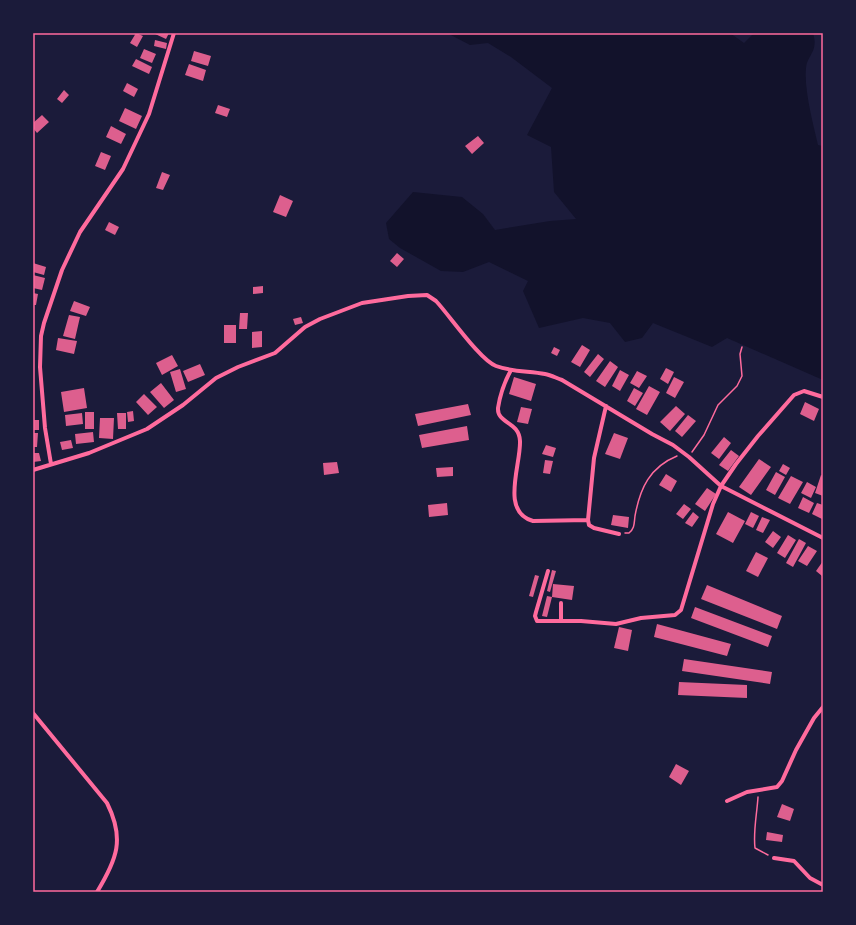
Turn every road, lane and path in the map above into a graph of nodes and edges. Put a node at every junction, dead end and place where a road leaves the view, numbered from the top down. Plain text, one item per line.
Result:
1 (174, 33) edge
2 (742, 347) dead end
3 (511, 370) junction
4 (823, 397) edge
5 (606, 406) junction
6 (685, 454) junction
7 (690, 457) junction
8 (51, 464) junction
9 (33, 470) edge
10 (722, 486) junction
11 (588, 520) junction
12 (619, 534) joint
13 (823, 538) edge
14 (548, 571) dead end
15 (561, 603) dead end
16 (561, 621) junction
17 (823, 707) edge
18 (33, 713) edge
19 (758, 790) junction
20 (727, 801) dead end
21 (774, 858) joint
22 (823, 885) edge
23 (97, 892) edge

1 - 8 street
2 - 7 path
3 - 5 street
3 - 8 street
3 - 11 street
4 - 10 street
5 - 6 street
5 - 11 street
6 - 7 street
6 - 12 path
7 - 10 street
8 - 9 street
10 - 13 street
10 - 16 street
11 - 12 street
14 - 16 street
15 - 16 street
17 - 19 street
18 - 23 street
19 - 20 street
19 - 21 path
21 - 22 street

